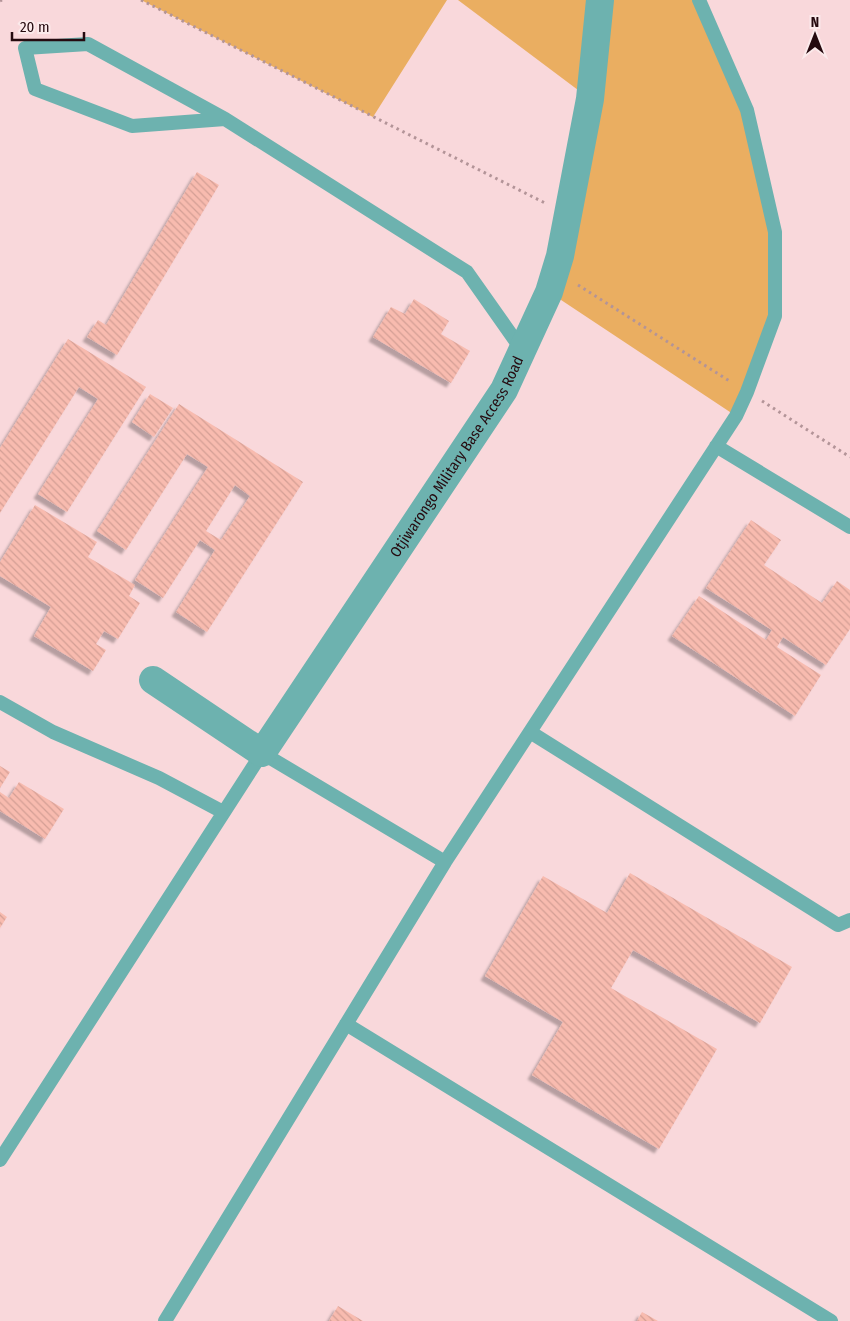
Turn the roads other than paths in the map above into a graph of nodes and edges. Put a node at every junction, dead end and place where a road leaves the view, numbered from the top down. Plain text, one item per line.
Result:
1 (600, 0) edge
2 (699, 0) edge
3 (225, 119) junction
4 (522, 350) junction
5 (716, 446) junction
6 (850, 527) edge
7 (153, 680) dead end
8 (0, 702) edge
9 (530, 732) junction
10 (262, 753) junction
11 (223, 812) junction
12 (445, 862) junction
13 (850, 920) edge
14 (346, 1024) junction
15 (0, 1160) edge
16 (164, 1321) edge
17 (831, 1321) edge

1 - 4 street, Otjiwarongo Military Base Access Road
2 - 5 lane
3 - 3 lane
3 - 4 lane
4 - 10 street, Otjiwarongo Military Base Access Road
5 - 6 lane
5 - 9 lane
7 - 10 street
8 - 11 lane
9 - 12 lane
9 - 13 lane
10 - 11 lane
10 - 12 lane
11 - 15 lane
12 - 14 lane
14 - 16 lane
14 - 17 lane

